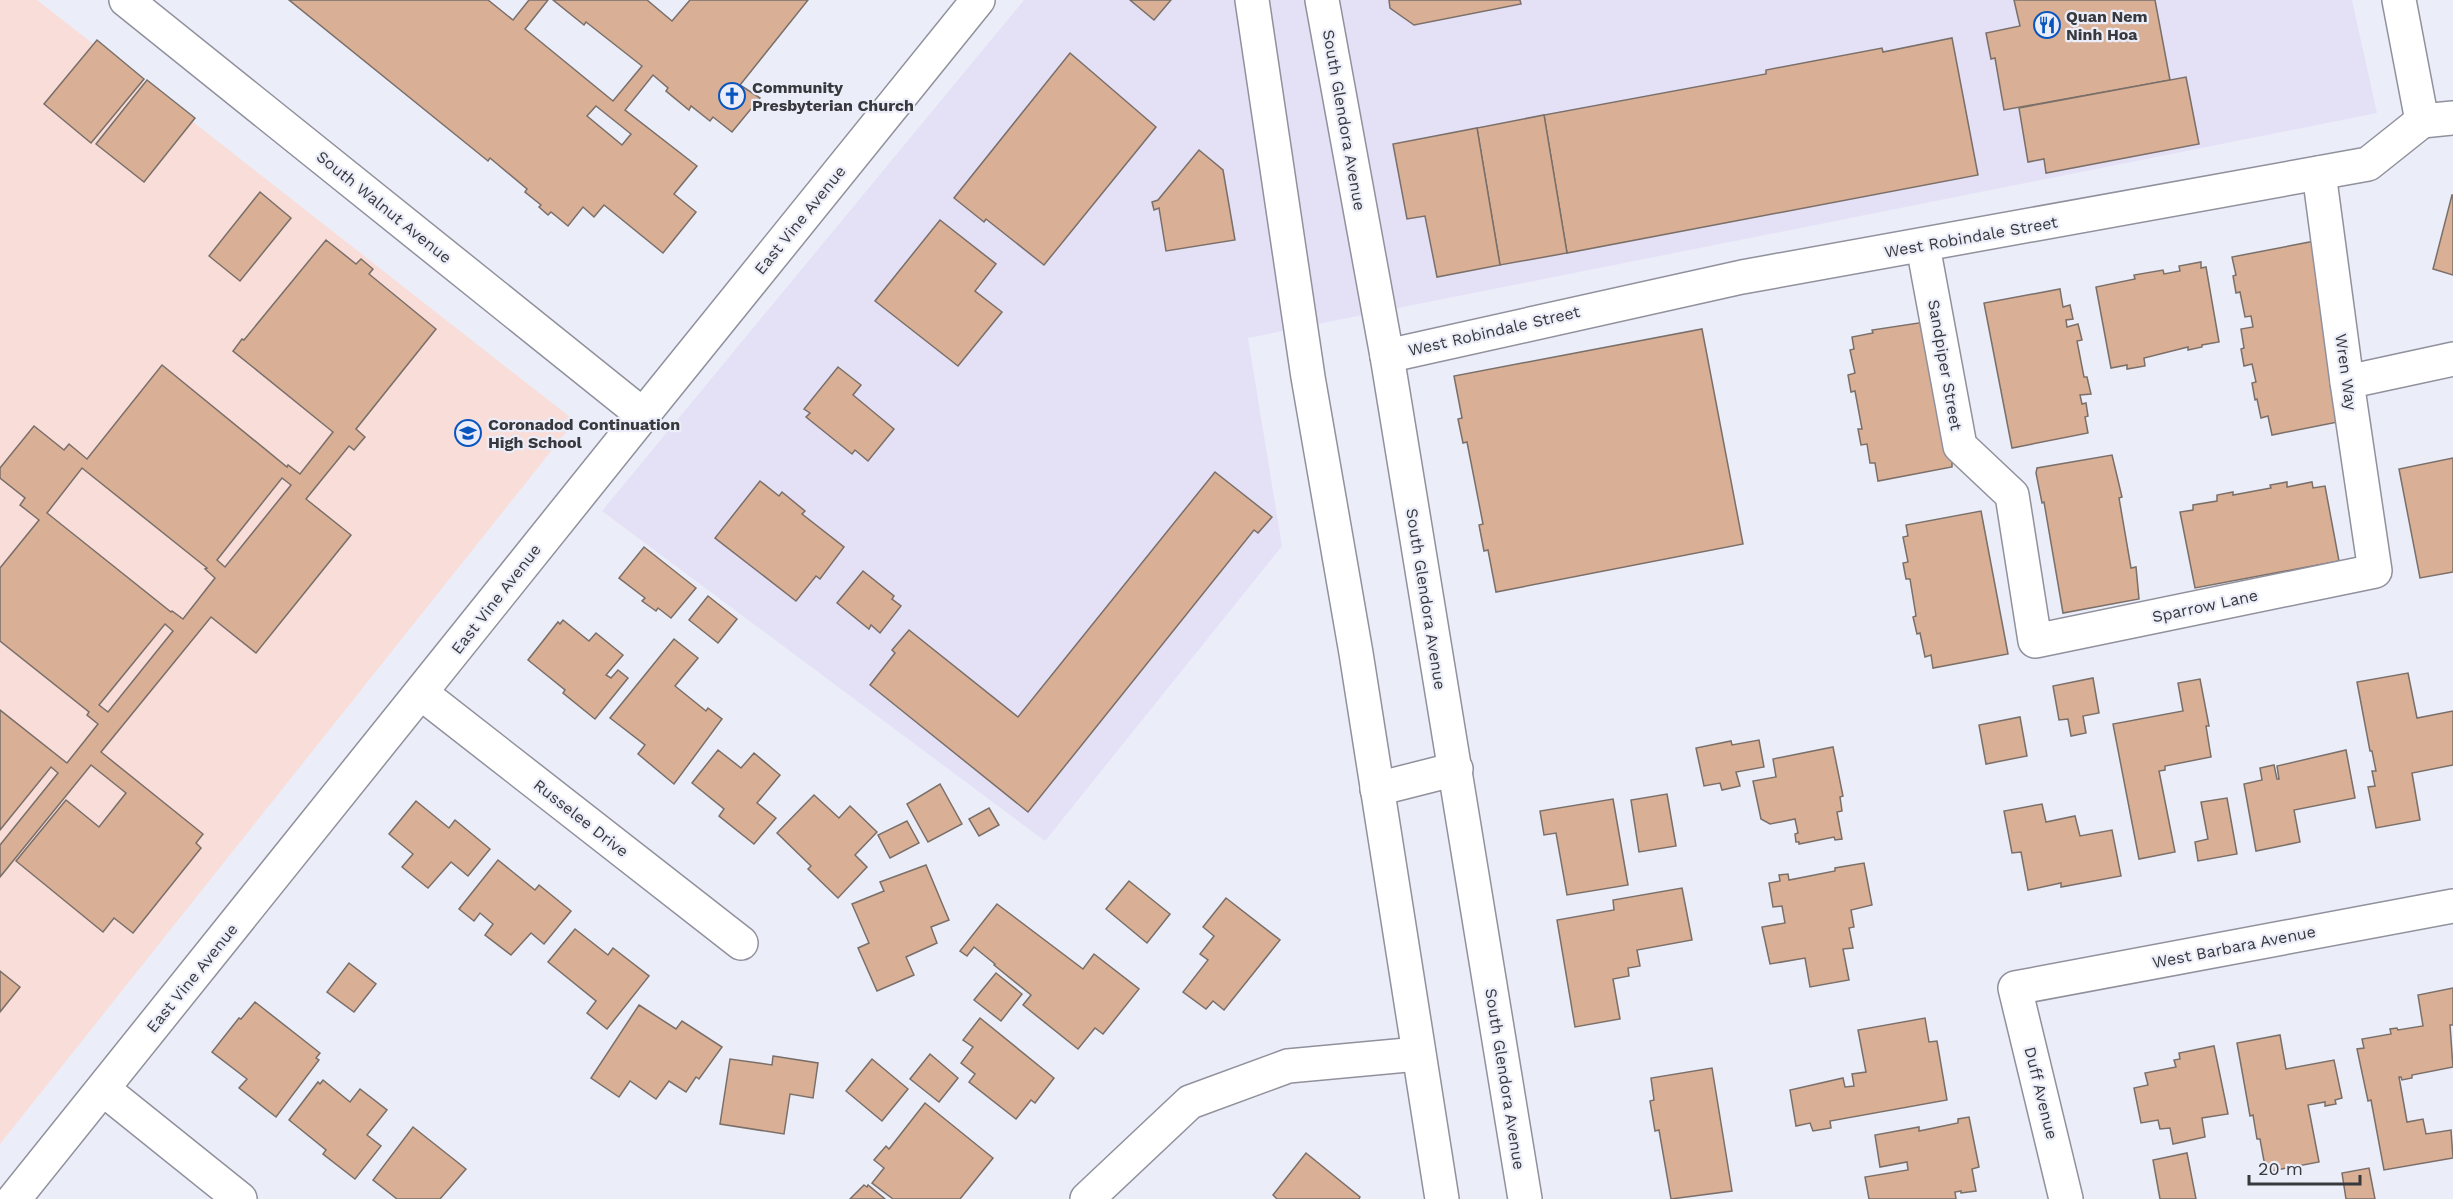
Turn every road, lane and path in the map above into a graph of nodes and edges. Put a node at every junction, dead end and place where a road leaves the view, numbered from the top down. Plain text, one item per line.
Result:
1 (126, 0) edge
2 (1252, 0) edge
3 (1322, 0) edge
4 (2399, 0) edge
5 (971, 2) edge
6 (2437, 119) edge
7 (2319, 173) junction
8 (1923, 246) junction
9 (1387, 356) junction
10 (2453, 359) edge
11 (2347, 382) junction
12 (642, 415) junction
13 (2375, 570) joint
14 (2035, 641) joint
15 (421, 693) junction
16 (1456, 769) junction
17 (1377, 789) junction
18 (2453, 906) edge
19 (741, 943) dead end
20 (2015, 988) joint
21 (1418, 1054) junction
22 (103, 1089) junction
23 (14, 1199) edge
24 (240, 1199) edge
25 (1087, 1199) edge
26 (1442, 1199) edge
27 (1525, 1199) edge
28 (2066, 1199) edge

1 - 12 street, South Walnut Avenue
2 - 17 street
3 - 9 street, South Glendora Avenue
4 - 6 street, West Robindale Street
5 - 12 street, East Vine Avenue
6 - 7 street, West Robindale Street
7 - 8 street, West Robindale Street
7 - 11 street, Wren Way
8 - 9 street, West Robindale Street
8 - 14 street, Sandpiper Street
9 - 16 street, South Glendora Avenue
10 - 11 street
11 - 13 street, Wren Way
12 - 15 street, East Vine Avenue
13 - 14 street, Sparrow Lane
15 - 19 street, Russelee Drive
15 - 22 street, East Vine Avenue
16 - 17 street
16 - 27 street, South Glendora Avenue
17 - 21 street
18 - 20 street, West Barbara Avenue
20 - 28 street, Duff Avenue
21 - 25 street
21 - 26 street
22 - 23 street, East Vine Avenue
22 - 24 street

